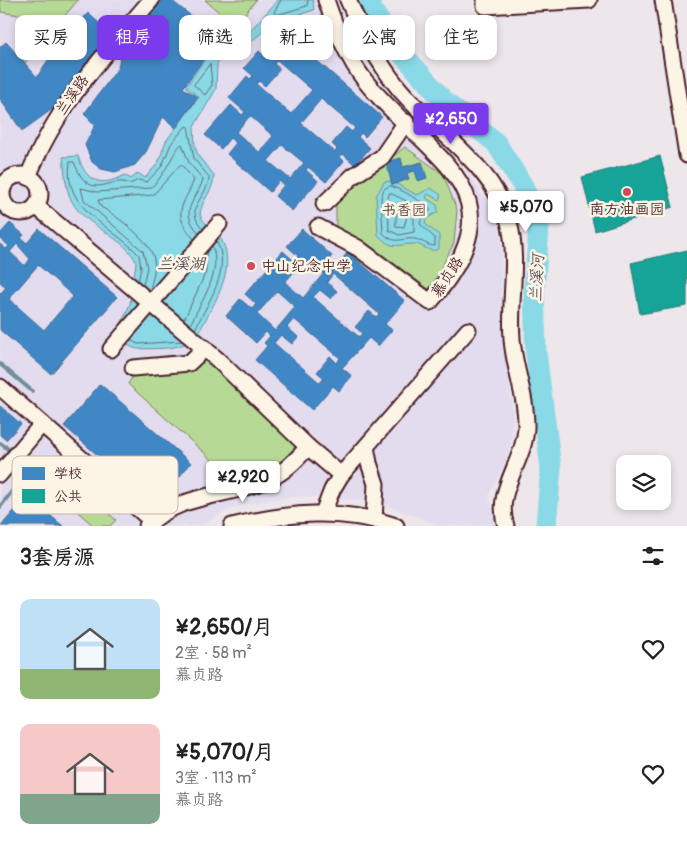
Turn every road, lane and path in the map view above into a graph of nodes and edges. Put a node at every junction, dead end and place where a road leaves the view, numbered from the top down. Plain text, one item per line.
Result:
1 (151, 0) edge
2 (326, 0) edge
3 (348, 0) edge
4 (485, 0) edge
5 (589, 0) edge
6 (663, 0) edge
7 (406, 122) junction
8 (685, 134) edge
9 (687, 155) edge
10 (28, 177) junction
11 (2, 200) edge
12 (324, 204) dead end
13 (36, 206) junction
14 (218, 225) dead end
15 (318, 227) dead end
16 (151, 303) junction
17 (468, 330) dead end
18 (201, 344) junction
19 (115, 345) dead end
20 (133, 368) dead end
21 (0, 387) edge
22 (42, 424) junction
23 (308, 447) junction
24 (366, 447) junction
25 (15, 456) edge
26 (76, 456) edge
27 (12, 460) edge
28 (0, 474) edge
29 (341, 475) junction
30 (178, 509) edge
31 (323, 513) junction
32 (138, 514) edge
33 (168, 514) edge
34 (305, 520) edge
35 (374, 520) junction
36 (149, 524) edge
37 (232, 526) edge
38 (396, 526) edge
39 (506, 526) edge

1 - 10 street, 兰溪路
2 - 7 street, 慕贞路
3 - 39 street
4 - 5 street
6 - 8 street
7 - 12 street
7 - 15 street, 慕贞路
8 - 9 street
10 - 11 street
10 - 13 street
11 - 13 street
13 - 16 street
14 - 16 street
16 - 18 street
16 - 19 street
17 - 24 street
18 - 20 street
18 - 23 street
21 - 22 street
22 - 25 street
22 - 26 street
23 - 29 street
23 - 30 street
24 - 29 street
24 - 35 street
27 - 28 street
29 - 31 street
31 - 34 street
31 - 35 street
32 - 36 street
33 - 36 street
34 - 37 street
35 - 38 street

